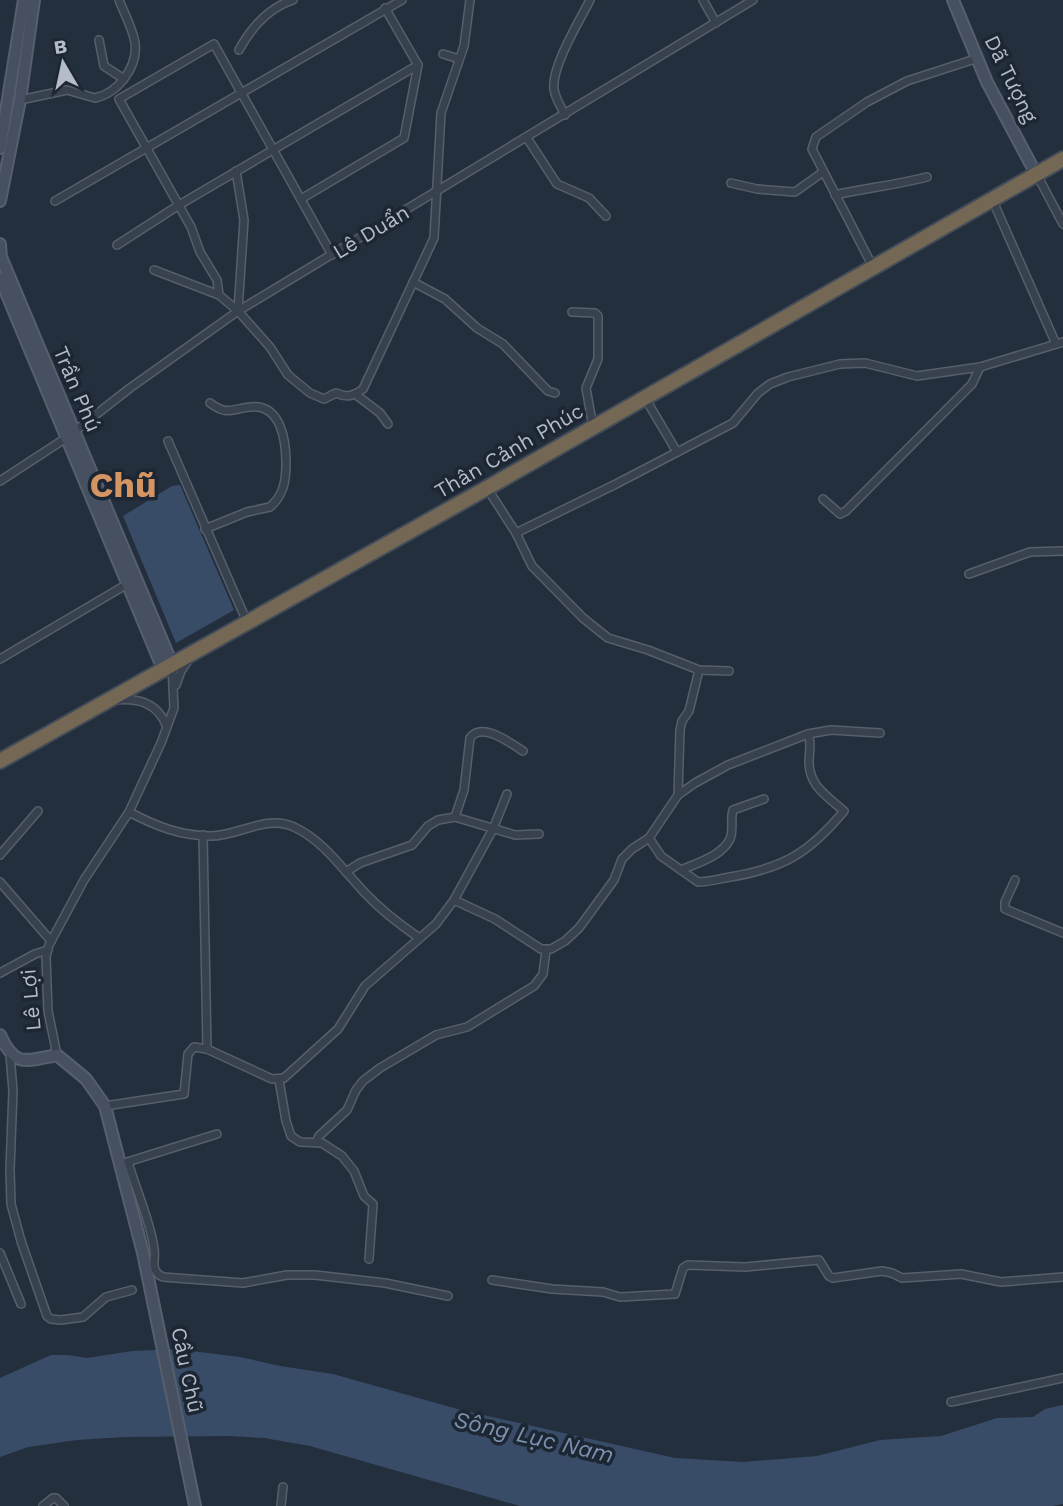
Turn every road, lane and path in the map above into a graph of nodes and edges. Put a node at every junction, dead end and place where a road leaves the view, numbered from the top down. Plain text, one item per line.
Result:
1 (24, 0) edge
2 (34, 0) edge
3 (119, 0) edge
4 (293, 0) edge
5 (402, 0) edge
6 (471, 0) edge
7 (590, 0) edge
8 (704, 0) edge
9 (753, 0) edge
10 (953, 0) edge
11 (385, 8) junction
12 (716, 23) junction
13 (99, 40) dead end
14 (239, 50) dead end
15 (443, 54) dead end
16 (978, 58) junction
17 (459, 59) junction
18 (418, 65) junction
19 (124, 79) junction
20 (241, 92) junction
21 (20, 100) junction
22 (3, 113) edge
23 (565, 115) junction
24 (527, 138) junction
25 (0, 148) edge
26 (146, 148) junction
27 (273, 149) junction
28 (1063, 159) edge
29 (236, 171) junction
30 (822, 172) junction
31 (1036, 174) junction
32 (927, 177) dead end
33 (731, 183) dead end
34 (435, 194) junction
35 (835, 195) junction
36 (301, 199) junction
37 (992, 199) junction
38 (0, 201) edge
39 (55, 201) dead end
40 (179, 205) junction
41 (606, 216) dead end
42 (1063, 224) edge
43 (0, 244) edge
44 (117, 245) dead end
45 (332, 255) junction
46 (1, 257) edge
47 (873, 267) junction
48 (154, 270) dead end
49 (0, 278) edge
50 (413, 282) junction
51 (219, 295) junction
52 (238, 311) junction
53 (572, 312) dead end
54 (1060, 343) edge
55 (980, 367) junction
56 (555, 393) dead end
57 (355, 394) junction
58 (645, 398) junction
59 (209, 403) dead end
60 (388, 424) dead end
61 (593, 428) junction
62 (70, 434) junction
63 (168, 441) dead end
64 (677, 452) junction
65 (0, 481) edge
66 (487, 488) junction
67 (823, 499) dead end
68 (205, 529) junction
69 (516, 533) junction
70 (1063, 551) edge
71 (970, 574) dead end
72 (133, 581) junction
73 (247, 622) junction
74 (194, 652) junction
75 (0, 659) edge
76 (168, 667) junction
77 (699, 670) junction
78 (729, 671) dead end
79 (174, 689) junction
80 (108, 700) junction
81 (167, 727) junction
82 (880, 733) dead end
83 (808, 734) junction
84 (523, 751) dead end
85 (0, 761) edge
86 (508, 794) dead end
87 (678, 796) junction
88 (764, 799) dead end
89 (38, 811) dead end
90 (129, 812) junction
91 (454, 817) junction
92 (493, 829) junction
93 (539, 834) dead end
94 (203, 835) junction
95 (649, 838) junction
96 (0, 855) edge
97 (681, 870) junction
98 (346, 872) junction
99 (1015, 880) dead end
100 (0, 882) edge
101 (454, 900) junction
102 (1063, 933) edge
103 (418, 937) junction
104 (51, 941) junction
105 (48, 950) junction
106 (545, 950) junction
107 (0, 973) edge
108 (0, 1035) edge
109 (207, 1049) junction
110 (10, 1054) junction
111 (57, 1055) junction
112 (279, 1080) junction
113 (105, 1105) junction
114 (216, 1134) dead end
115 (316, 1142) junction
116 (124, 1163) junction
117 (0, 1202) edge
118 (11, 1204) junction
119 (0, 1253) edge
120 (143, 1253) joint
121 (369, 1259) dead end
122 (1063, 1277) edge
123 (492, 1280) dead end
124 (132, 1290) dead end
125 (448, 1296) dead end
126 (21, 1304) dead end
127 (1063, 1378) edge
128 (951, 1402) dead end
129 (283, 1487) dead end
130 (195, 1503) edge
131 (43, 1506) edge
132 (64, 1506) edge
133 (281, 1506) edge

1 - 22 main road
2 - 21 main road
3 - 19 street
4 - 14 street
5 - 11 street
6 - 17 street
7 - 23 street
8 - 12 street
9 - 12 street, Lê Duẩn
10 - 16 main road, Dã Tượng
11 - 18 street
11 - 20 street
12 - 23 street, Lê Duẩn
13 - 19 street
15 - 17 street
16 - 30 street
16 - 31 main road, Dã Tượng
17 - 34 street
18 - 27 street
18 - 36 street
19 - 21 street
20 - 26 street
20 - 26 street
20 - 27 street
21 - 38 main road
22 - 25 main road
23 - 24 street, Lê Duẩn
24 - 34 street, Lê Duẩn
24 - 41 street
26 - 39 street
26 - 40 street
27 - 29 street
27 - 36 street
28 - 31 highway, Thân Cảnh Phúc
29 - 40 street
29 - 52 street
30 - 33 street
30 - 35 street
31 - 37 highway, Thân Cảnh Phúc
31 - 42 street
32 - 35 street
34 - 45 street, Lê Duẩn
34 - 50 street
35 - 47 street
36 - 45 street
37 - 47 highway, Thân Cảnh Phúc
37 - 54 street
40 - 44 street
40 - 51 street
43 - 46 main road, Trần Phú
45 - 52 street, Lê Duẩn
46 - 62 main road, Trần Phú
47 - 58 highway, Thân Cảnh Phúc
48 - 51 street
49 - 62 main road, Trần Phú
50 - 56 street
50 - 57 street
51 - 52 street
52 - 57 street
52 - 62 street, Lê Duẩn
53 - 61 street
54 - 55 street
55 - 64 street
55 - 67 street
57 - 60 street
58 - 61 highway, Thân Cảnh Phúc
58 - 64 street
59 - 68 street
61 - 66 highway, Thân Cảnh Phúc
62 - 65 street, Lê Duẩn
62 - 72 main road, Trần Phú
63 - 68 street
64 - 69 street
66 - 69 street
66 - 73 highway, Thân Cảnh Phúc
68 - 73 street
69 - 77 street
70 - 71 street
72 - 75 street
72 - 76 main road, Trần Phú
73 - 74 highway, Thân Cảnh Phúc
74 - 76 highway, Thân Cảnh Phúc
74 - 79 street, Lê Lợi
76 - 79 street
76 - 80 highway, Thân Cảnh Phúc
77 - 78 street
77 - 87 street
79 - 81 street, Lê Lợi
80 - 81 street
80 - 85 highway, Thân Cảnh Phúc
81 - 90 street, Lê Lợi
82 - 83 street
83 - 87 street
83 - 97 street
84 - 91 street
86 - 92 street
87 - 95 street
88 - 97 street
89 - 96 street
90 - 94 street
90 - 104 street, Lê Lợi
91 - 92 street
91 - 98 street
92 - 93 street
92 - 101 street
94 - 98 street
94 - 109 street
95 - 97 street
95 - 106 street
98 - 103 street
99 - 102 street
100 - 104 street
101 - 103 street
101 - 106 street
103 - 112 street
104 - 105 street, Lê Lợi
105 - 107 street
105 - 111 street, Lê Lợi
106 - 115 street
108 - 110 main road
109 - 112 street
109 - 113 street
110 - 111 main road
110 - 118 street
111 - 113 main road, Lê Lợi
112 - 115 street
113 - 116 main road, Lê Lợi
114 - 116 street
115 - 121 street
116 - 120 main road, Lê Lợi
116 - 125 street
117 - 118 street
118 - 124 street
119 - 126 street
120 - 130 main road, Cầu Chũ
122 - 123 street
127 - 128 street
129 - 133 street
131 - 132 street

